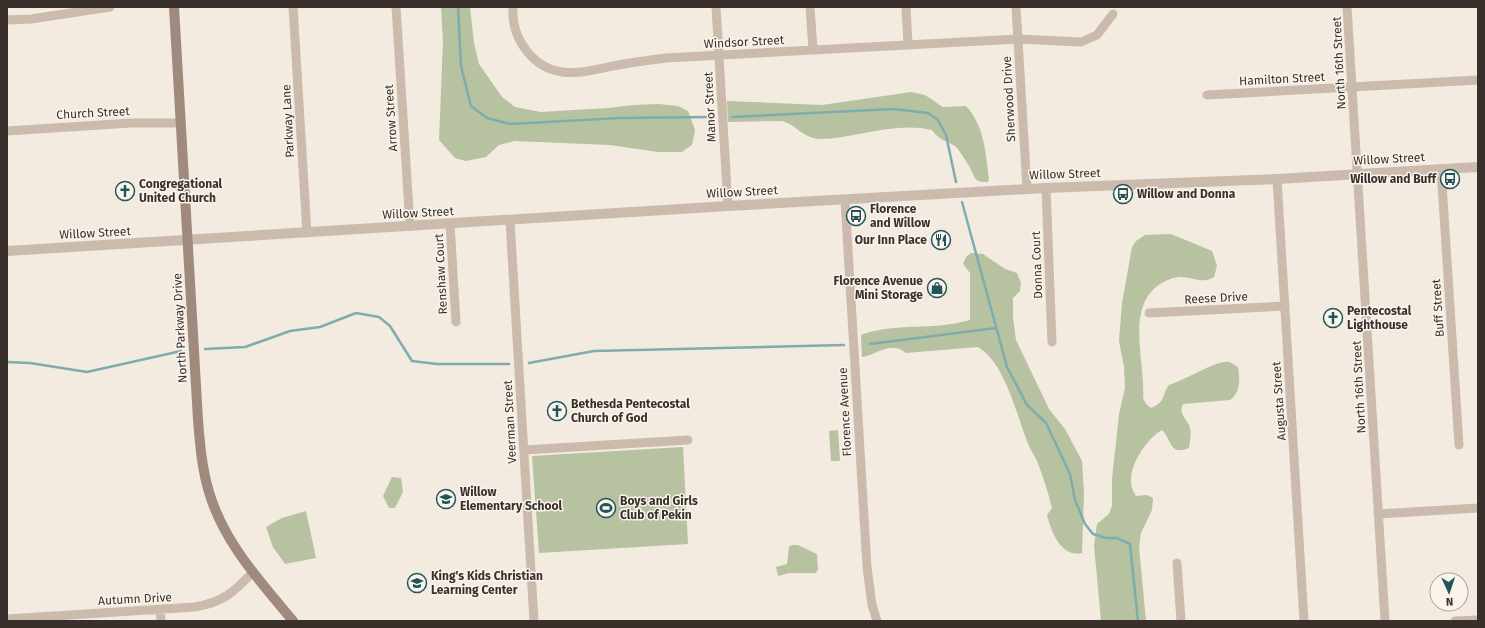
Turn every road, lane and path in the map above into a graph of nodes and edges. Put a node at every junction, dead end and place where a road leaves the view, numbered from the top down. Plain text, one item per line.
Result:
1 (110, 7) edge
2 (174, 7) edge
3 (293, 7) edge
4 (396, 7) edge
5 (513, 7) edge
6 (716, 7) edge
7 (810, 7) edge
8 (906, 7) edge
9 (1016, 7) edge
10 (1348, 7) edge
11 (1113, 14) dead end
12 (7, 20) edge
13 (1018, 39) junction
14 (908, 44) junction
15 (813, 50) junction
16 (719, 56) junction
17 (1478, 80) edge
18 (1352, 87) junction
19 (1207, 95) dead end
20 (181, 123) junction
21 (7, 131) edge
22 (1478, 167) edge
23 (1441, 169) junction
24 (1358, 174) junction
25 (1278, 179) junction
26 (1046, 188) junction
27 (1027, 189) junction
28 (845, 200) junction
29 (728, 206) junction
30 (510, 221) junction
31 (450, 224) junction
32 (410, 226) junction
33 (306, 233) junction
34 (188, 240) junction
35 (7, 251) edge
36 (1285, 306) junction
37 (1149, 313) dead end
38 (456, 322) dead end
39 (1052, 342) dead end
40 (688, 440) dead end
41 (1460, 445) dead end
42 (524, 450) junction
43 (1478, 508) edge
44 (1378, 514) junction
45 (1177, 563) dead end
46 (252, 573) junction
47 (160, 610) junction
48 (7, 619) edge
49 (1478, 620) edge
50 (161, 621) edge
51 (293, 621) edge
52 (534, 621) edge
53 (877, 621) edge
54 (1181, 621) edge
55 (1304, 621) edge
56 (1385, 621) edge
57 (1455, 621) edge

1 - 12 street
2 - 20 main road, North Parkway Drive
3 - 33 street, Parkway Lane
4 - 32 street, Arrow Street
5 - 16 street, Windsor Street
6 - 16 street, Manor Street
7 - 15 street
8 - 14 street
9 - 13 street, Sherwood Drive
10 - 18 street, North 16th Street
11 - 13 street, Windsor Street
13 - 14 street, Windsor Street
13 - 27 street, Sherwood Drive
14 - 15 street, Windsor Street
15 - 16 street, Windsor Street
16 - 29 street, Manor Street
17 - 18 street, Hamilton Street
18 - 19 street, Hamilton Street
18 - 24 street, North 16th Street
20 - 21 street, Church Street
20 - 34 main road, North Parkway Drive
22 - 23 street, Willow Street
23 - 24 street, Willow Street
23 - 41 street, Buff Street
24 - 25 street, Willow Street
24 - 44 street, North 16th Street
25 - 26 street, Willow Street
25 - 36 street, Augusta Street
26 - 27 street, Willow Street
26 - 39 street, Donna Court
27 - 28 street, Willow Street
28 - 29 street, Willow Street
28 - 53 street, Florence Avenue
29 - 30 street, Willow Street
30 - 31 street, Willow Street
30 - 42 street, Veerman Street
31 - 32 street, Willow Street
31 - 38 street, Renshaw Court
32 - 33 street, Willow Street
33 - 34 street, Willow Street
34 - 35 street, Willow Street
34 - 46 main road, North Parkway Drive
36 - 37 street, Reese Drive
36 - 55 street, Augusta Street
40 - 42 street
42 - 52 street, Veerman Street
43 - 44 street
44 - 56 street, North 16th Street
45 - 54 street
46 - 47 street, Autumn Drive
46 - 51 main road, North Parkway Drive
47 - 48 street, Autumn Drive
47 - 50 street
49 - 57 street

